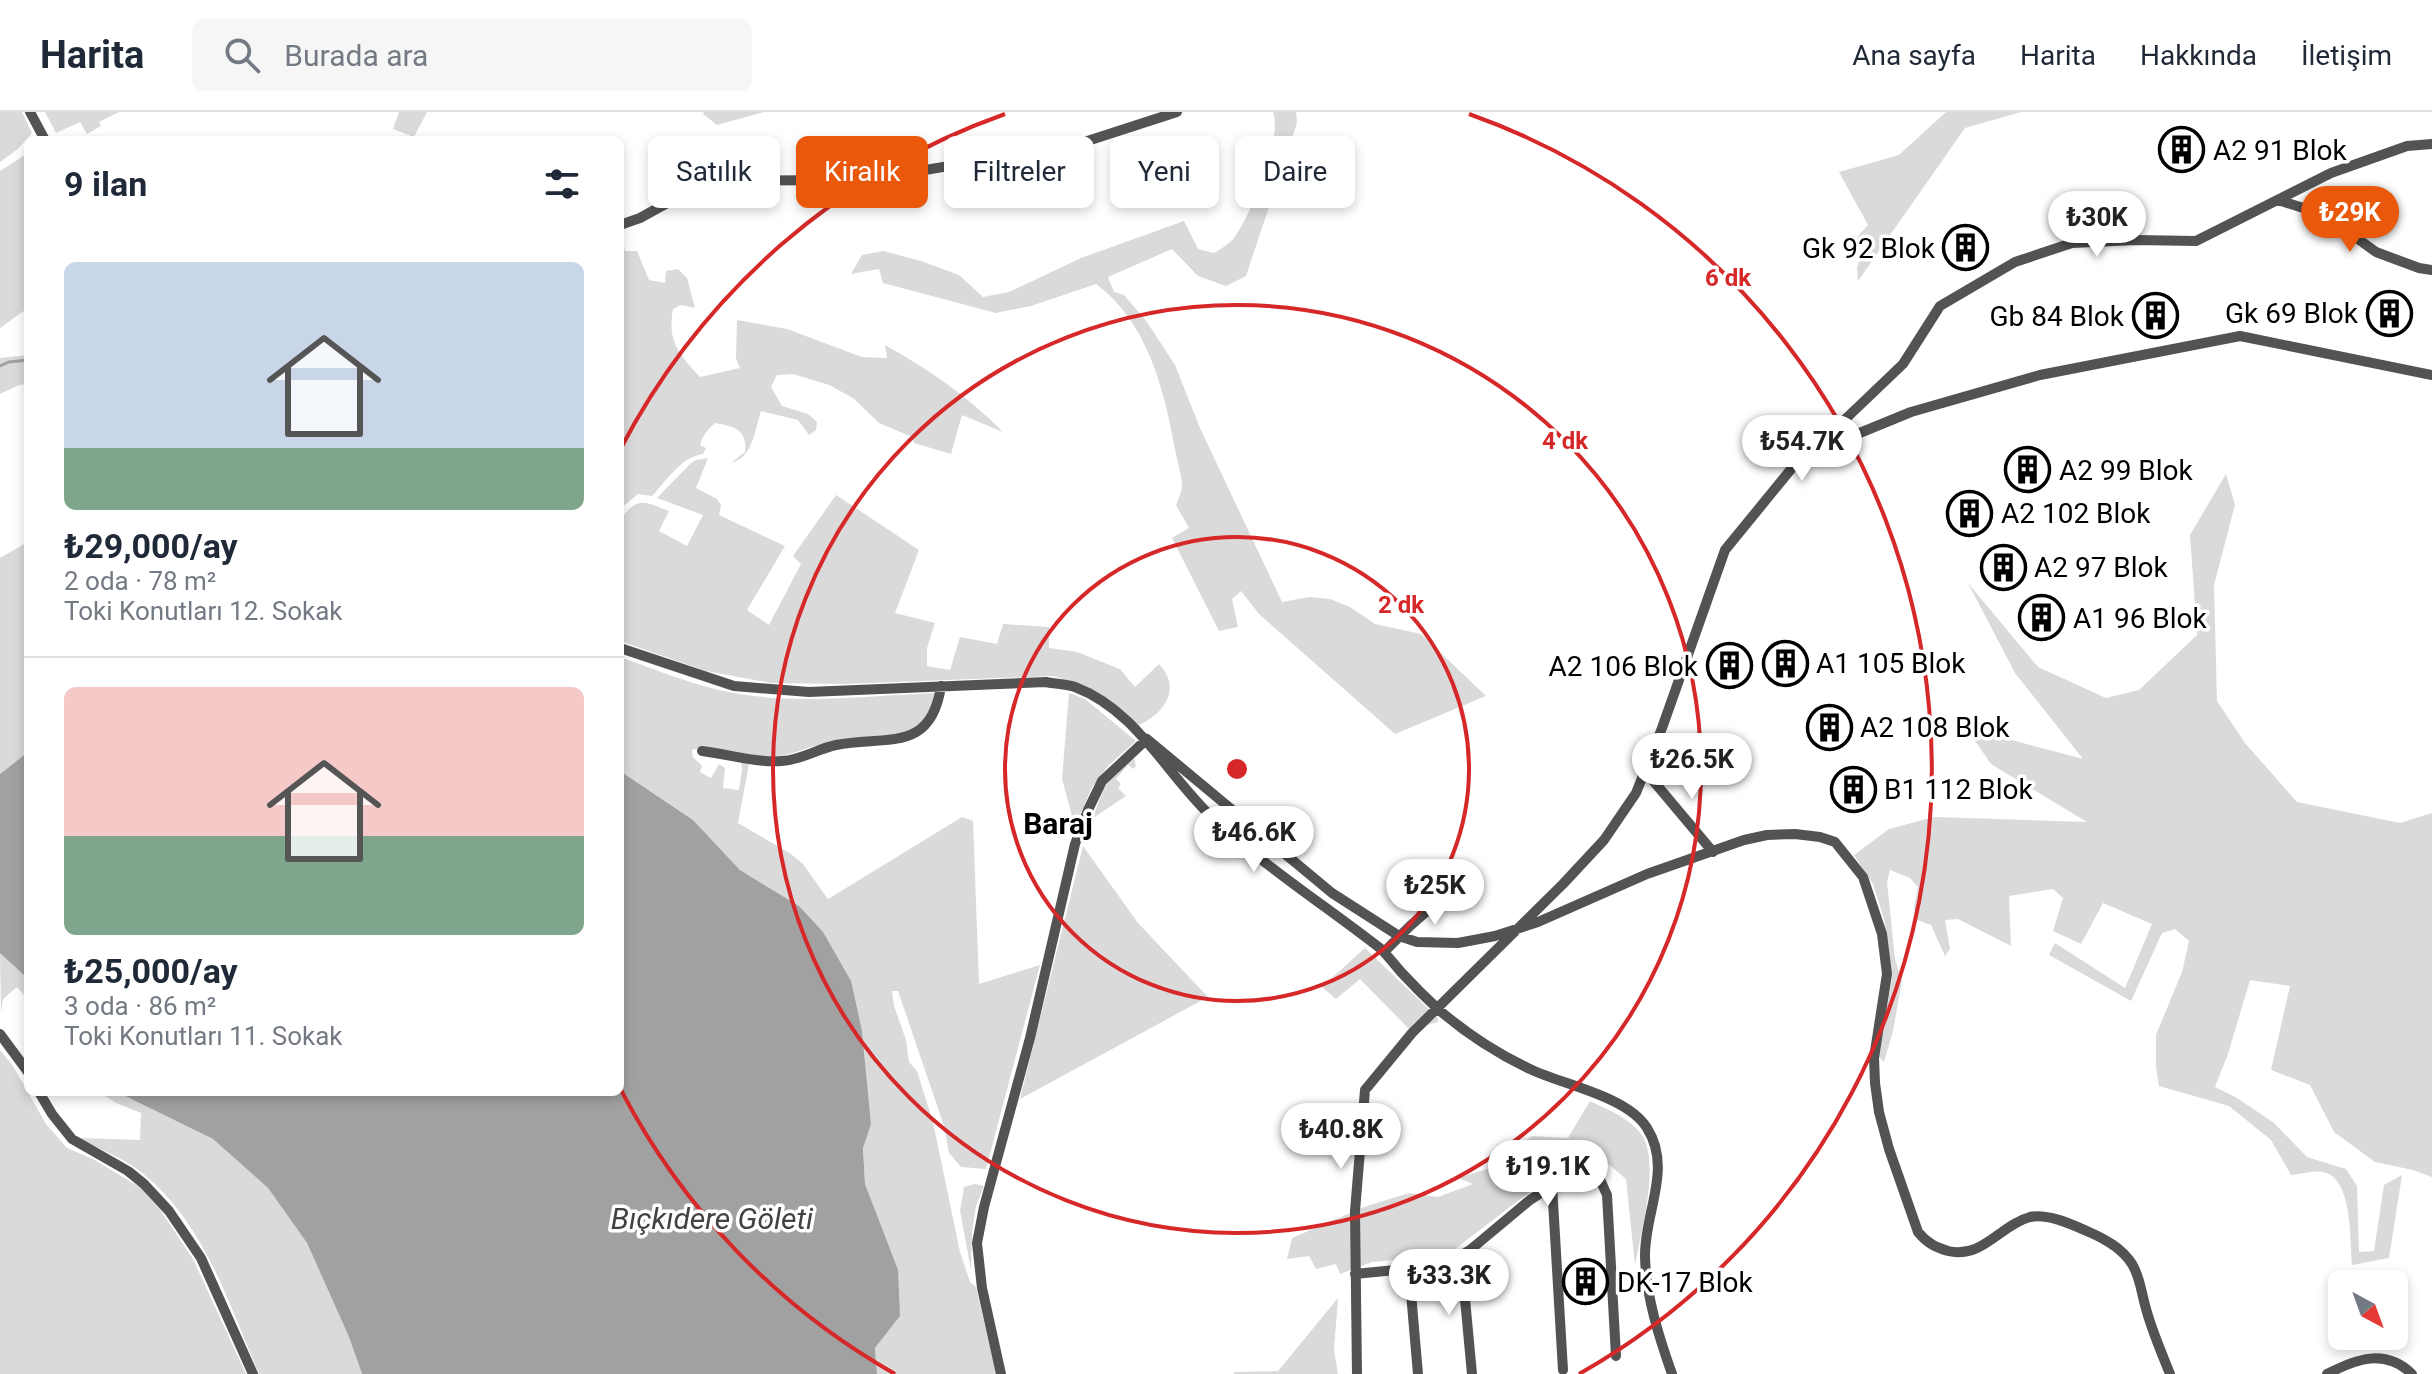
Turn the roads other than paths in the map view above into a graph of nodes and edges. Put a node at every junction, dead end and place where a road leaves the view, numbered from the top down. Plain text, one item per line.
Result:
1 (30, 112) edge
2 (1177, 112) edge
3 (43, 136) edge
4 (2432, 144) edge
5 (2278, 200) junction
6 (624, 224) edge
7 (2432, 270) edge
8 (2432, 375) edge
9 (1810, 453) junction
10 (624, 649) edge
11 (941, 686) junction
12 (1147, 739) junction
13 (702, 751) dead end
14 (1645, 771) junction
15 (1713, 852) junction
16 (1453, 876) dead end
17 (1517, 929) junction
18 (1399, 936) junction
19 (1384, 952) junction
20 (1438, 1009) junction
21 (0, 1034) edge
22 (24, 1067) edge
23 (41, 1096) edge
24 (1552, 1185) junction
25 (1461, 1256) junction
26 (1409, 1270) junction
27 (1355, 1274) junction
28 (1616, 1356) dead end
29 (1563, 1370) dead end
30 (253, 1374) edge
31 (1001, 1374) edge
32 (1357, 1374) edge
33 (1418, 1374) edge
34 (1472, 1374) edge
35 (1672, 1374) edge
36 (2170, 1374) edge
37 (2327, 1374) edge
38 (2412, 1374) edge

1 - 3 street
2 - 6 street
4 - 5 street
5 - 7 street
5 - 9 street
8 - 9 street
9 - 14 street
10 - 11 street
11 - 12 street
11 - 13 street
12 - 18 street
12 - 19 street
12 - 31 street
14 - 15 street
14 - 17 street
15 - 17 street
15 - 36 street
16 - 18 street
17 - 18 street
17 - 20 street
18 - 19 street
19 - 20 street
20 - 27 street
20 - 35 street
21 - 22 street
23 - 30 street
24 - 25 street
24 - 28 street
24 - 29 street
25 - 26 street
25 - 34 street
26 - 27 street
26 - 33 street
27 - 32 street
37 - 38 street

